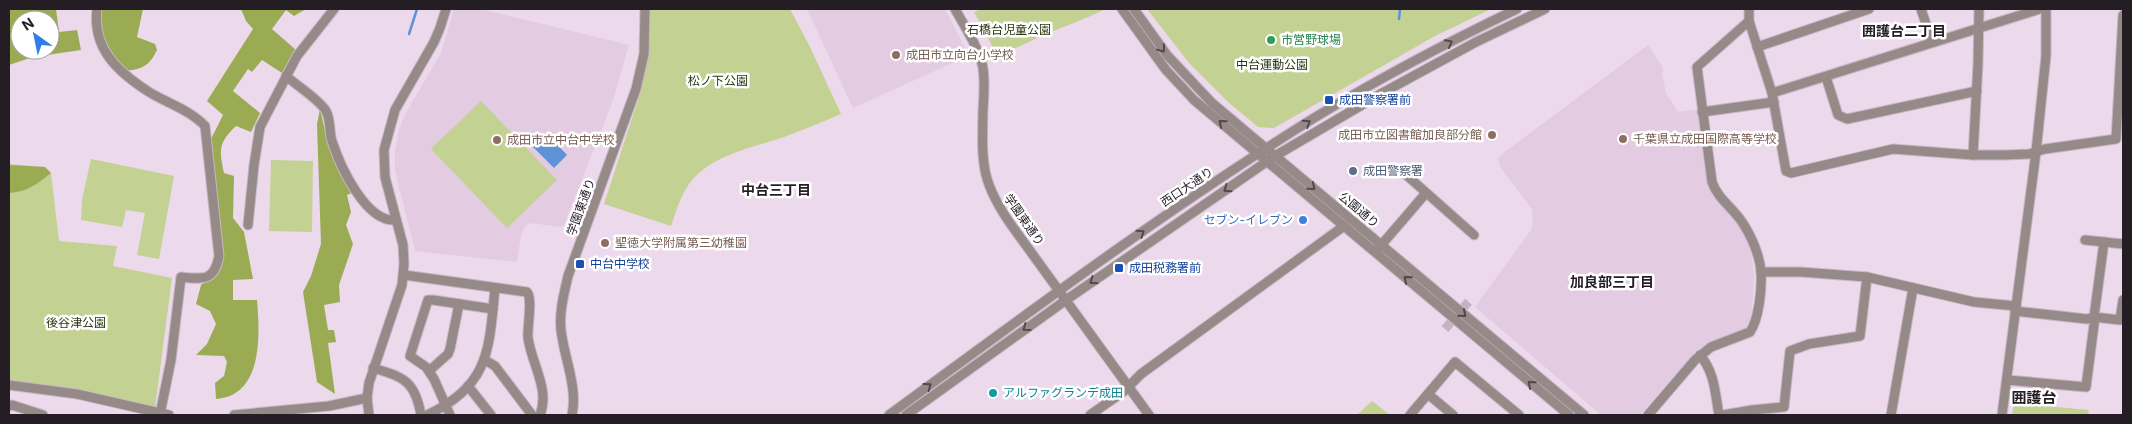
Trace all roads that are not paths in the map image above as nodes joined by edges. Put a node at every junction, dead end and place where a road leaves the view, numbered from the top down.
1 (98, 9) edge
2 (334, 9) edge
3 (446, 9) edge
4 (645, 9) edge
5 (955, 9) edge
6 (1122, 9) edge
7 (1134, 9) edge
8 (1517, 9) edge
9 (1545, 9) edge
10 (1749, 9) edge
11 (1869, 9) edge
12 (1921, 9) edge
13 (1979, 9) edge
14 (2040, 9) edge
15 (2046, 9) edge
16 (2123, 15) edge
17 (1749, 21) junction
18 (1980, 28) junction
19 (1932, 42) junction
20 (2122, 42) edge
21 (1757, 48) junction
22 (286, 76) junction
23 (1826, 77) junction
24 (1977, 91) junction
25 (1773, 98) junction
26 (1702, 112) junction
27 (2120, 139) edge
28 (1263, 152) junction
29 (2036, 152) junction
30 (1973, 155) junction
31 (1271, 159) junction
32 (1404, 173) dead end
33 (1426, 193) junction
34 (396, 220) junction
35 (248, 225) dead end
36 (1344, 226) junction
37 (1474, 235) dead end
38 (2085, 240) dead end
39 (2104, 242) junction
40 (2123, 244) edge
41 (1378, 249) junction
42 (1761, 272) junction
43 (404, 275) junction
44 (1867, 277) junction
45 (495, 288) junction
46 (1913, 288) junction
47 (1059, 291) junction
48 (1066, 300) junction
49 (2123, 300) edge
50 (460, 304) junction
51 (2016, 308) junction
52 (493, 309) junction
53 (2095, 317) junction
54 (1700, 355) junction
55 (485, 360) junction
56 (373, 368) junction
57 (429, 371) junction
58 (2007, 380) junction
59 (9, 384) edge
60 (468, 386) junction
61 (1128, 386) junction
62 (1428, 394) junction
63 (367, 398) junction
64 (445, 405) junction
65 (9, 406) edge
66 (329, 406) junction
67 (165, 414) edge
68 (245, 414) edge
69 (1579, 414) edge
70 (43, 415) edge
71 (234, 415) edge
72 (331, 415) edge
73 (370, 415) edge
74 (421, 415) edge
75 (427, 415) edge
76 (450, 415) edge
77 (491, 415) edge
78 (532, 415) edge
79 (540, 415) edge
80 (572, 415) edge
81 (889, 415) edge
82 (906, 415) edge
83 (1090, 415) edge
84 (1148, 415) edge
85 (1410, 415) edge
86 (1453, 415) edge
87 (1519, 415) edge
88 (1569, 415) edge
89 (1648, 415) edge
90 (1719, 415) edge
91 (1723, 415) edge
92 (1891, 415) edge
93 (2002, 415) edge

1 - 67 street
2 - 22 street
3 - 34 street
4 - 80 street, 学園東通り
5 - 47 street, 学園東通り
28 -> 6 street, 公園通り
7 -> 28 street, 公園通り
28 -> 8 street, 西口大通り
9 - 31 street, 西口大通り
10 - 17 street
11 - 21 street
12 - 19 street
13 - 18 street
14 - 18 street
15 - 29 street
16 - 20 street
17 - 21 street
17 - 26 street
18 - 19 street
18 - 24 street
19 - 23 street
20 - 27 street
21 - 25 street
22 - 34 street
22 - 35 street
23 - 24 street
23 - 25 street
24 - 30 street
25 - 26 street
25 - 30 street
26 - 42 street
27 - 29 street
28 - 31 street, 公園通り
47 -> 28 street, 西口大通り
29 - 30 street
29 - 51 street
31 - 36 street, 公園通り
31 -> 41 street, 公園通り
31 -> 48 street, 西口大通り
32 - 33 street
33 - 37 street
33 - 41 street
34 - 43 street
36 - 41 street, 公園通り
36 - 61 street
38 - 39 street
39 - 40 street
39 - 53 street
41 -> 69 street, 公園通り
88 -> 41 street, 公園通り
42 - 44 street
42 - 54 street
43 - 45 street
43 - 56 street
44 - 46 street
44 - 91 street
45 - 52 street
45 - 79 street
46 - 51 street
46 - 92 street
47 - 48 street, 学園東通り
81 -> 47 street, 西口大通り
48 - 61 street, 学園東通り
48 -> 82 street, 西口大通り
49 - 53 street
50 - 52 street
50 - 57 street
50 - 57 street
51 - 53 street
51 - 58 street
52 - 55 street
53 - 58 street
54 - 89 street
54 - 90 street
55 - 60 street
55 - 78 street
56 - 63 street
56 - 74 street
57 - 64 street
58 - 93 street
59 - 67 street
60 - 64 street
60 - 77 street
61 - 83 street
61 - 84 street, 学園東通り
62 - 85 street
62 - 86 street
62 - 87 street
63 - 66 street
63 - 73 street
64 - 75 street
64 - 76 street
65 - 70 street
66 - 68 street
66 - 72 street
68 - 71 street

